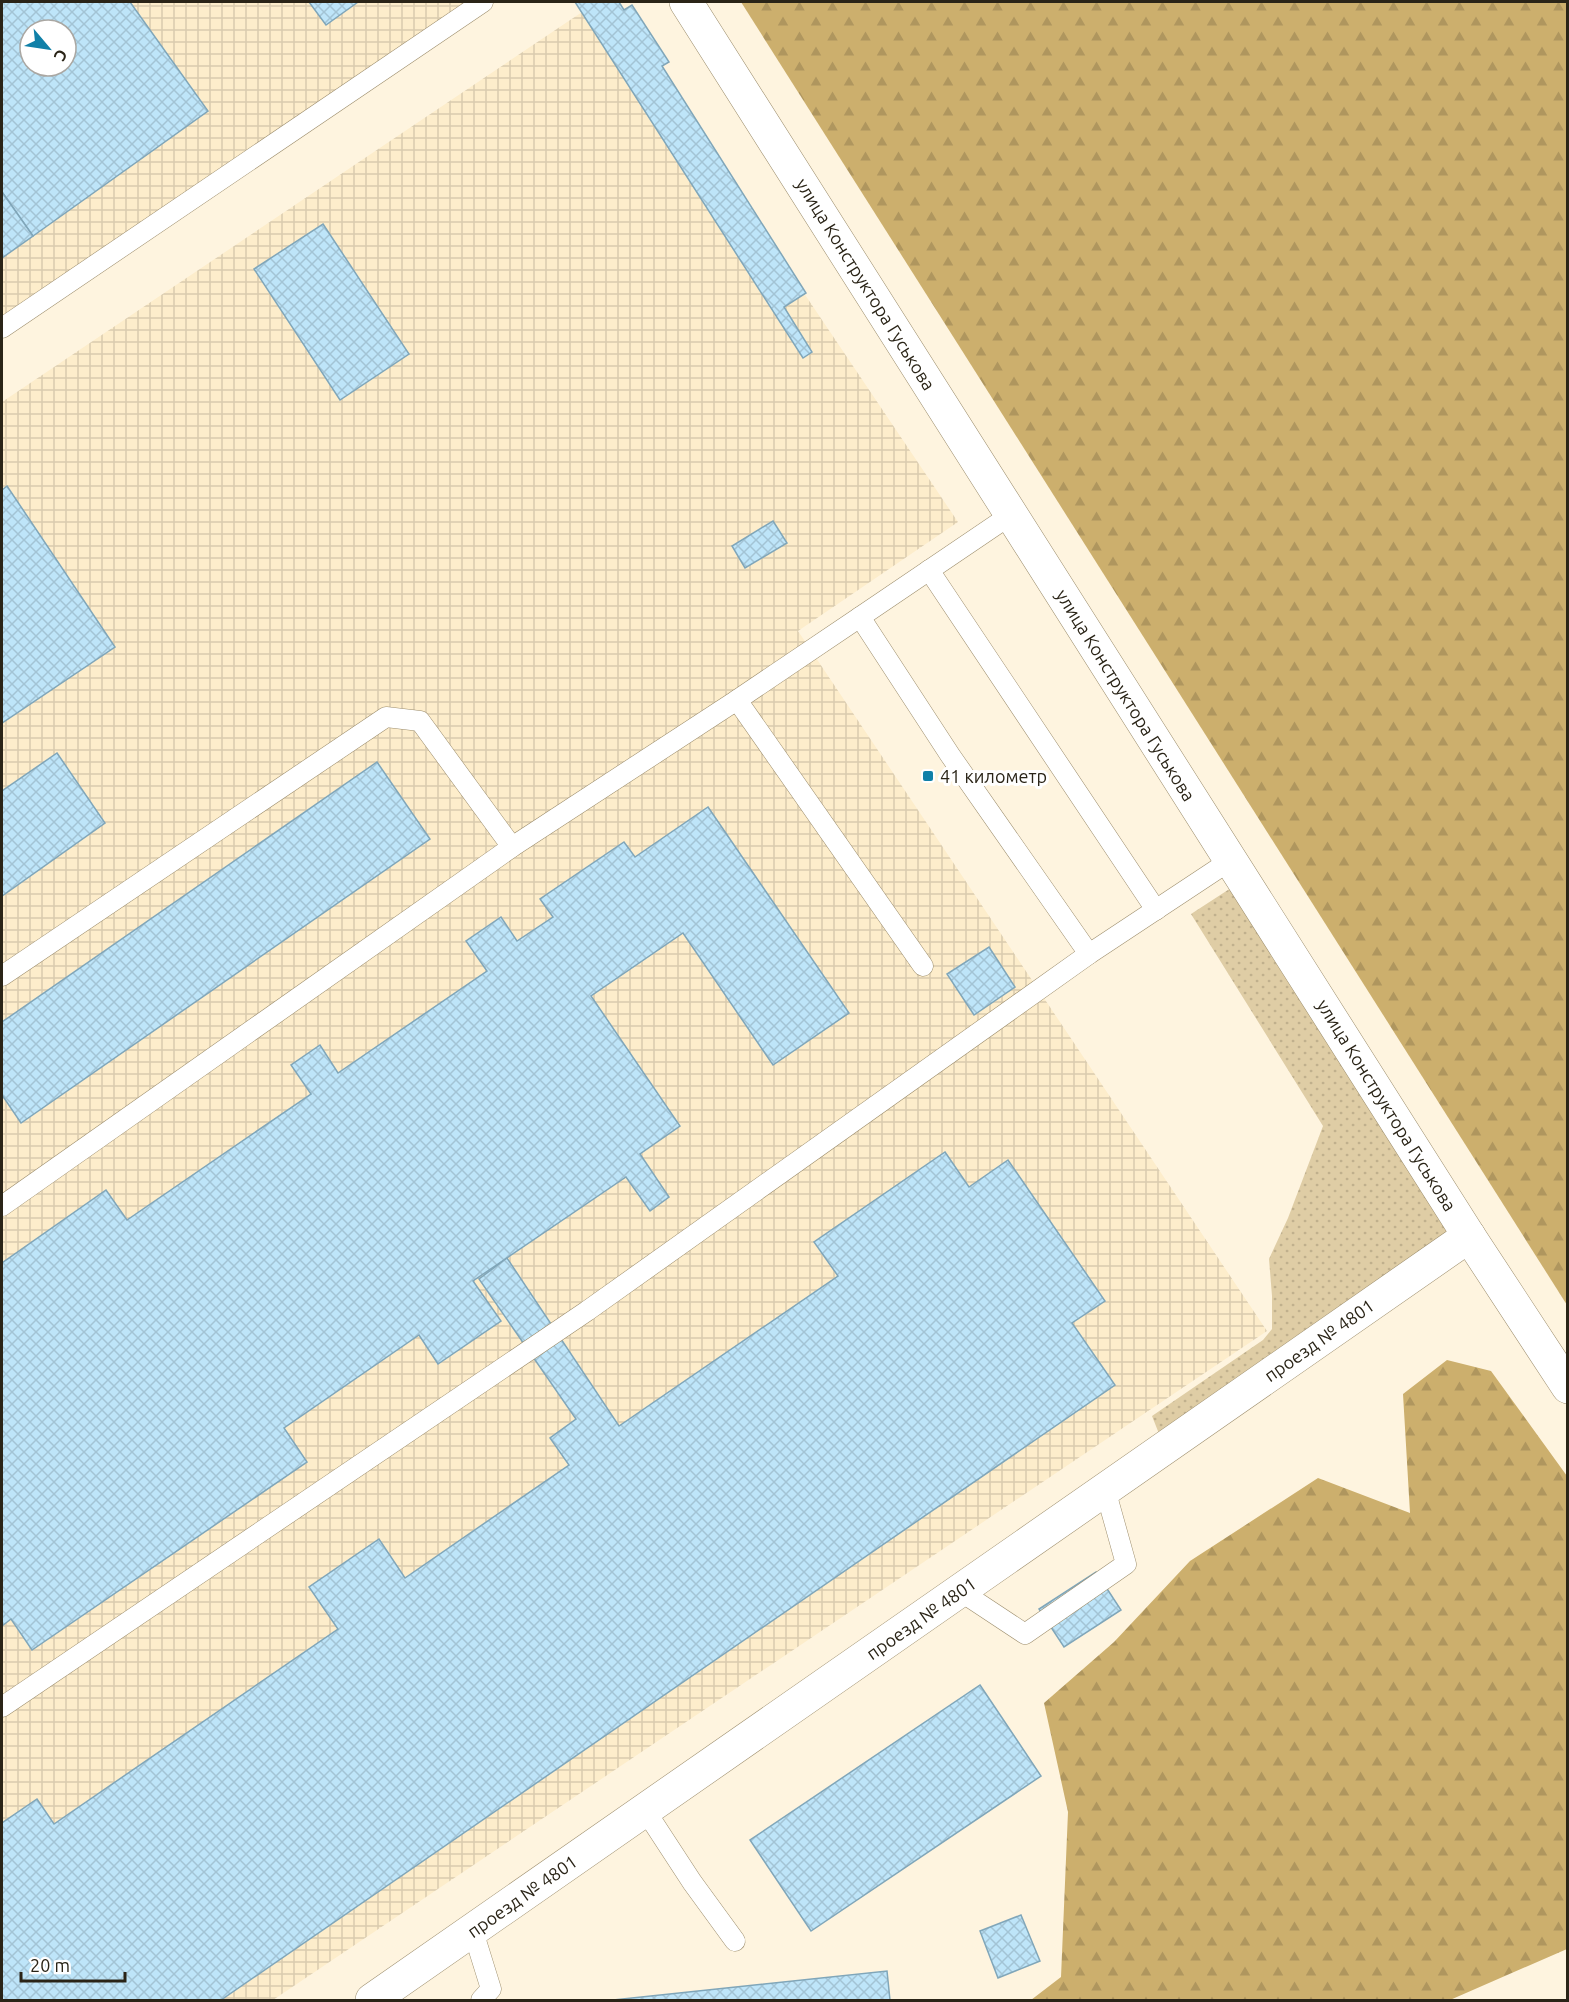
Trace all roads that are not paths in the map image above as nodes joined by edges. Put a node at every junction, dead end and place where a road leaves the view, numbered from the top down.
1 (483, 2) edge
2 (686, 2) edge
3 (2, 328) edge
4 (1012, 514) junction
5 (929, 570) junction
6 (860, 617) junction
7 (737, 700) junction
8 (512, 847) junction
9 (1231, 860) junction
10 (1156, 910) junction
11 (1089, 954) junction
12 (923, 966) dead end
13 (2, 976) edge
14 (2, 1206) edge
15 (1469, 1236) junction
16 (1568, 1387) edge
17 (1105, 1489) junction
18 (960, 1591) junction
19 (2, 1707) edge
20 (645, 1810) junction
21 (473, 1930) junction
22 (735, 1941) dead end
23 (372, 2001) edge
24 (481, 2001) edge

1 - 3 lane
2 - 4 street, улица Конструктора Гуськова
4 - 5 lane
4 - 9 street, улица Конструктора Гуськова
5 - 6 lane
5 - 10 lane
6 - 7 lane
6 - 11 lane
7 - 8 lane
7 - 12 lane
8 - 13 lane
8 - 14 lane
9 - 10 lane
9 - 15 street, улица Конструктора Гуськова
10 - 11 lane
11 - 19 lane
15 - 16 street, улица Конструктора Гуськова
15 - 17 street, проезд № 4801
17 - 18 street, проезд № 4801
17 - 18 lane
18 - 20 street, проезд № 4801
20 - 21 street, проезд № 4801
20 - 22 lane
21 - 23 street, проезд № 4801
21 - 24 lane

